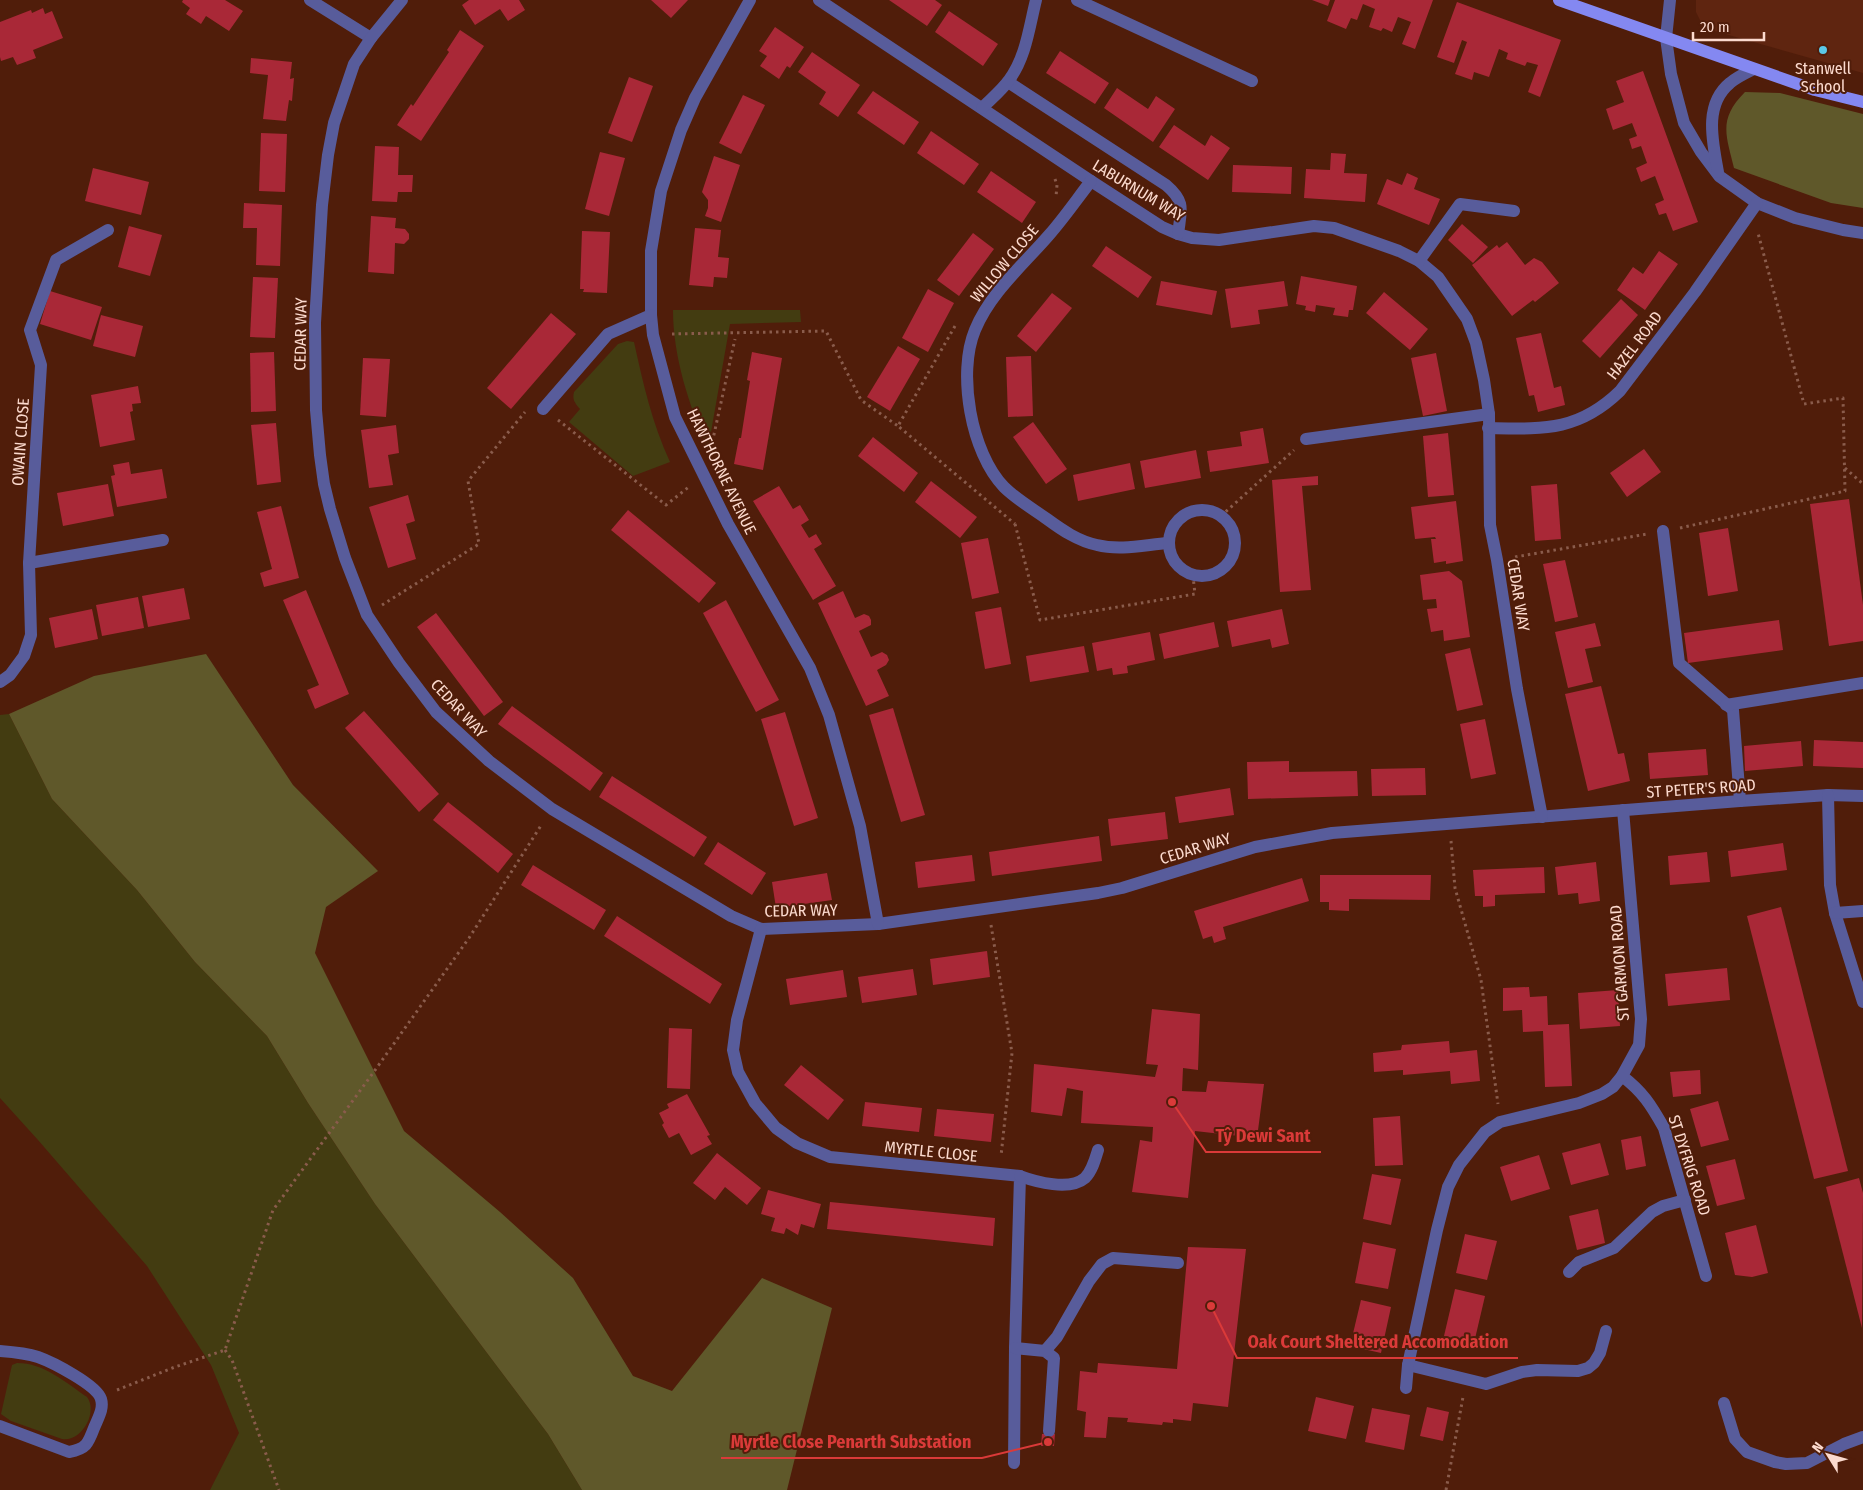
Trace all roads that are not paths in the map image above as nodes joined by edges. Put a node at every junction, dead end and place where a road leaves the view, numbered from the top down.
1 (310, 0) edge
2 (402, 0) edge
3 (750, 0) edge
4 (819, 0) edge
5 (1036, 0) edge
6 (1076, 0) edge
7 (1559, 0) edge
8 (1670, 0) edge
9 (371, 38) junction
10 (1666, 38) junction
11 (1754, 69) junction
12 (1252, 81) dead end
13 (1008, 82) junction
14 (1863, 102) edge
15 (982, 108) junction
16 (1719, 176) junction
17 (1091, 181) junction
18 (1755, 207) junction
19 (1514, 211) dead end
20 (108, 230) dead end
21 (1863, 233) edge
22 (1178, 234) junction
23 (1419, 261) junction
24 (651, 315) junction
25 (543, 409) road end
26 (1489, 414) junction
27 (1488, 428) junction
28 (1306, 439) road end
29 (1663, 531) road end
30 (163, 540) dead end
31 (1168, 543) junction
32 (29, 563) junction
33 (0, 682) edge
34 (1863, 683) edge
35 (1726, 705) junction
36 (1828, 795) junction
37 (1863, 796) edge
38 (1740, 801) junction
39 (1623, 810) junction
40 (1542, 817) junction
41 (1863, 911) edge
42 (1835, 913) junction
43 (878, 924) junction
44 (761, 929) junction
45 (1863, 1002) edge
46 (1622, 1076) junction
47 (1098, 1150) dead end
48 (1020, 1176) junction
49 (1685, 1200) junction
50 (1178, 1263) dead end
51 (1569, 1272) dead end
52 (1706, 1276) dead end
53 (1606, 1331) dead end
54 (1015, 1348) junction
55 (0, 1351) edge
56 (1045, 1351) junction
57 (1408, 1365) junction
58 (1406, 1388) dead end
59 (1724, 1403) dead end
60 (0, 1426) edge
61 (1048, 1431) dead end
62 (1863, 1437) edge
63 (1014, 1463) dead end

1 - 9 street
2 - 9 street
3 - 24 street, HAWTHORNE AVENUE
4 - 15 street, LABURNUM WAY
5 - 13 street
6 - 12 street
7 - 10 main road
8 - 10 street
9 - 44 street, CEDAR WAY
10 - 11 main road
10 - 16 street
11 - 14 main road
11 - 16 street
13 - 15 street
13 - 22 street
15 - 17 street, LABURNUM WAY
16 - 18 street
17 - 22 street, LABURNUM WAY
17 - 31 street, WILLOW CLOSE
18 - 21 street
18 - 27 street, HAZEL ROAD
19 - 23 street
20 - 32 street, OWAIN CLOSE
22 - 23 street, LABURNUM WAY
23 - 26 street, LABURNUM WAY
24 - 25 street
24 - 43 street, HAWTHORNE AVENUE
26 - 27 street, LABURNUM WAY
26 - 28 street
27 - 40 street, CEDAR WAY
29 - 35 street
30 - 32 street
31 - 31 street
32 - 33 street, OWAIN CLOSE
34 - 35 street
35 - 38 street
36 - 37 street, ST PETER'S ROAD
36 - 38 street, ST PETER'S ROAD
36 - 42 street
38 - 39 street, ST PETER'S ROAD
39 - 40 street, ST PETER'S ROAD
39 - 46 street, ST GARMON ROAD
40 - 43 street, CEDAR WAY
41 - 42 street
42 - 45 street
43 - 44 street, CEDAR WAY
44 - 48 street, MYRTLE CLOSE
46 - 49 street, ST DYFRIG ROAD
46 - 57 street, ST GARMON ROAD
47 - 48 street, MYRTLE CLOSE
48 - 54 street
49 - 51 street
49 - 52 street, ST DYFRIG ROAD
50 - 56 street
53 - 57 street
54 - 56 street
54 - 63 street
55 - 60 street
56 - 61 street
57 - 58 street, ST GARMON ROAD
59 - 62 street

